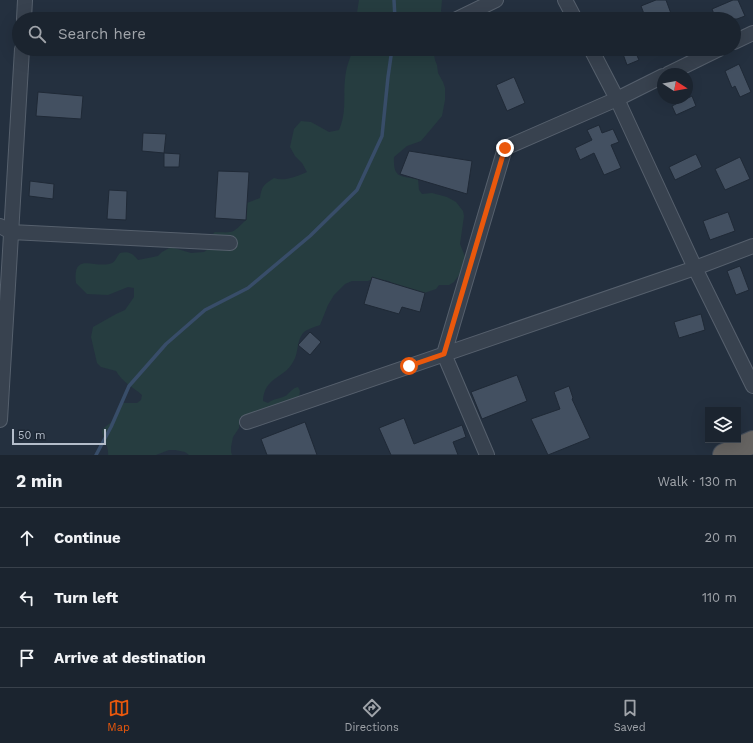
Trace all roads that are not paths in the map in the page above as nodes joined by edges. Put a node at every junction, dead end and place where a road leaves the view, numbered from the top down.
1 (25, 0) edge
2 (496, 0) edge
3 (565, 0) edge
4 (24, 12) edge
5 (471, 12) edge
6 (571, 12) edge
7 (753, 33) edge
8 (741, 39) edge
9 (21, 56) edge
10 (595, 56) edge
11 (705, 56) edge
12 (680, 68) edge
13 (657, 79) edge
14 (617, 99) junction
15 (6, 229) edge
16 (230, 243) dead end
17 (753, 246) edge
18 (695, 268) junction
19 (444, 354) junction
20 (753, 386) edge
21 (0, 420) edge
22 (247, 422) dead end
23 (753, 442) edge
24 (487, 455) edge
25 (724, 455) edge

1 - 4 street
2 - 5 street
3 - 6 street
7 - 8 street
9 - 15 street
10 - 14 street
11 - 12 street
13 - 14 street
14 - 18 street
14 - 19 street
15 - 16 street
15 - 21 street
17 - 18 street
18 - 19 street
18 - 20 street
19 - 22 street
19 - 24 street
23 - 25 highway

